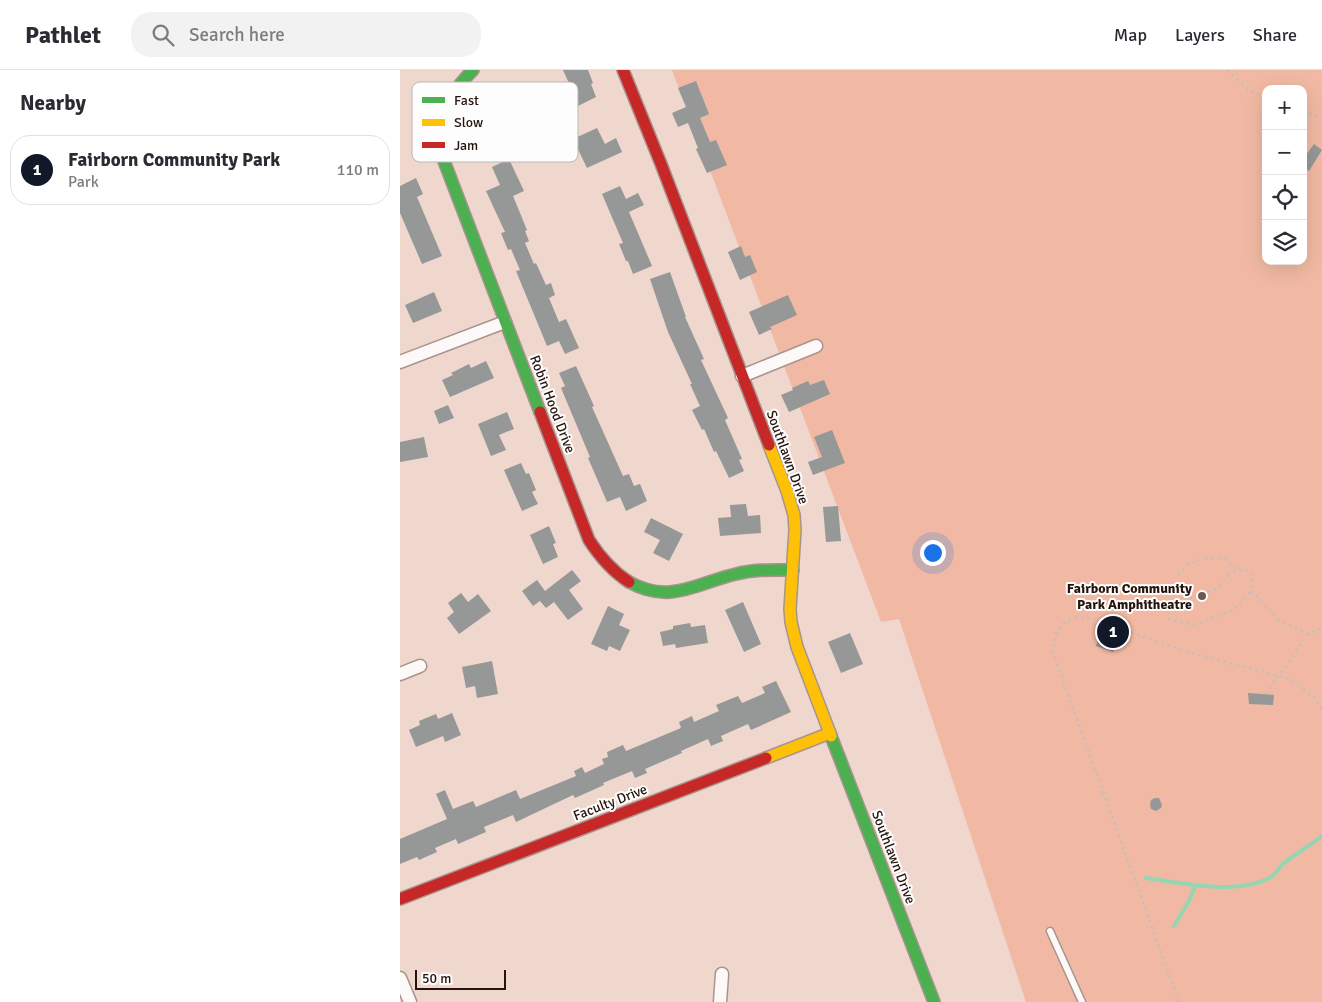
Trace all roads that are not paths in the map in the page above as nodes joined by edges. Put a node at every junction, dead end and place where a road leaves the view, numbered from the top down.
1 (474, 70) edge
2 (623, 70) edge
3 (461, 82) edge
4 (444, 162) edge
5 (505, 322) junction
6 (816, 346) dead end
7 (400, 362) edge
8 (742, 376) junction
9 (793, 570) junction
10 (420, 666) dead end
11 (400, 674) edge
12 (830, 732) junction
13 (400, 899) edge
14 (1050, 931) dead end
15 (722, 974) dead end
16 (400, 978) edge
17 (410, 1002) edge
18 (720, 1002) edge
19 (934, 1002) edge
20 (1082, 1002) edge

1 - 3 street, Robin Hood Drive
2 - 8 street, Southlawn Drive
4 - 5 street, Robin Hood Drive
5 - 7 street
5 - 9 street, Robin Hood Drive
6 - 8 street
8 - 9 street, Southlawn Drive
9 - 12 street, Southlawn Drive
10 - 11 street
12 - 13 street, Faculty Drive
12 - 19 street, Southlawn Drive
14 - 20 lane
15 - 18 street
16 - 17 street

